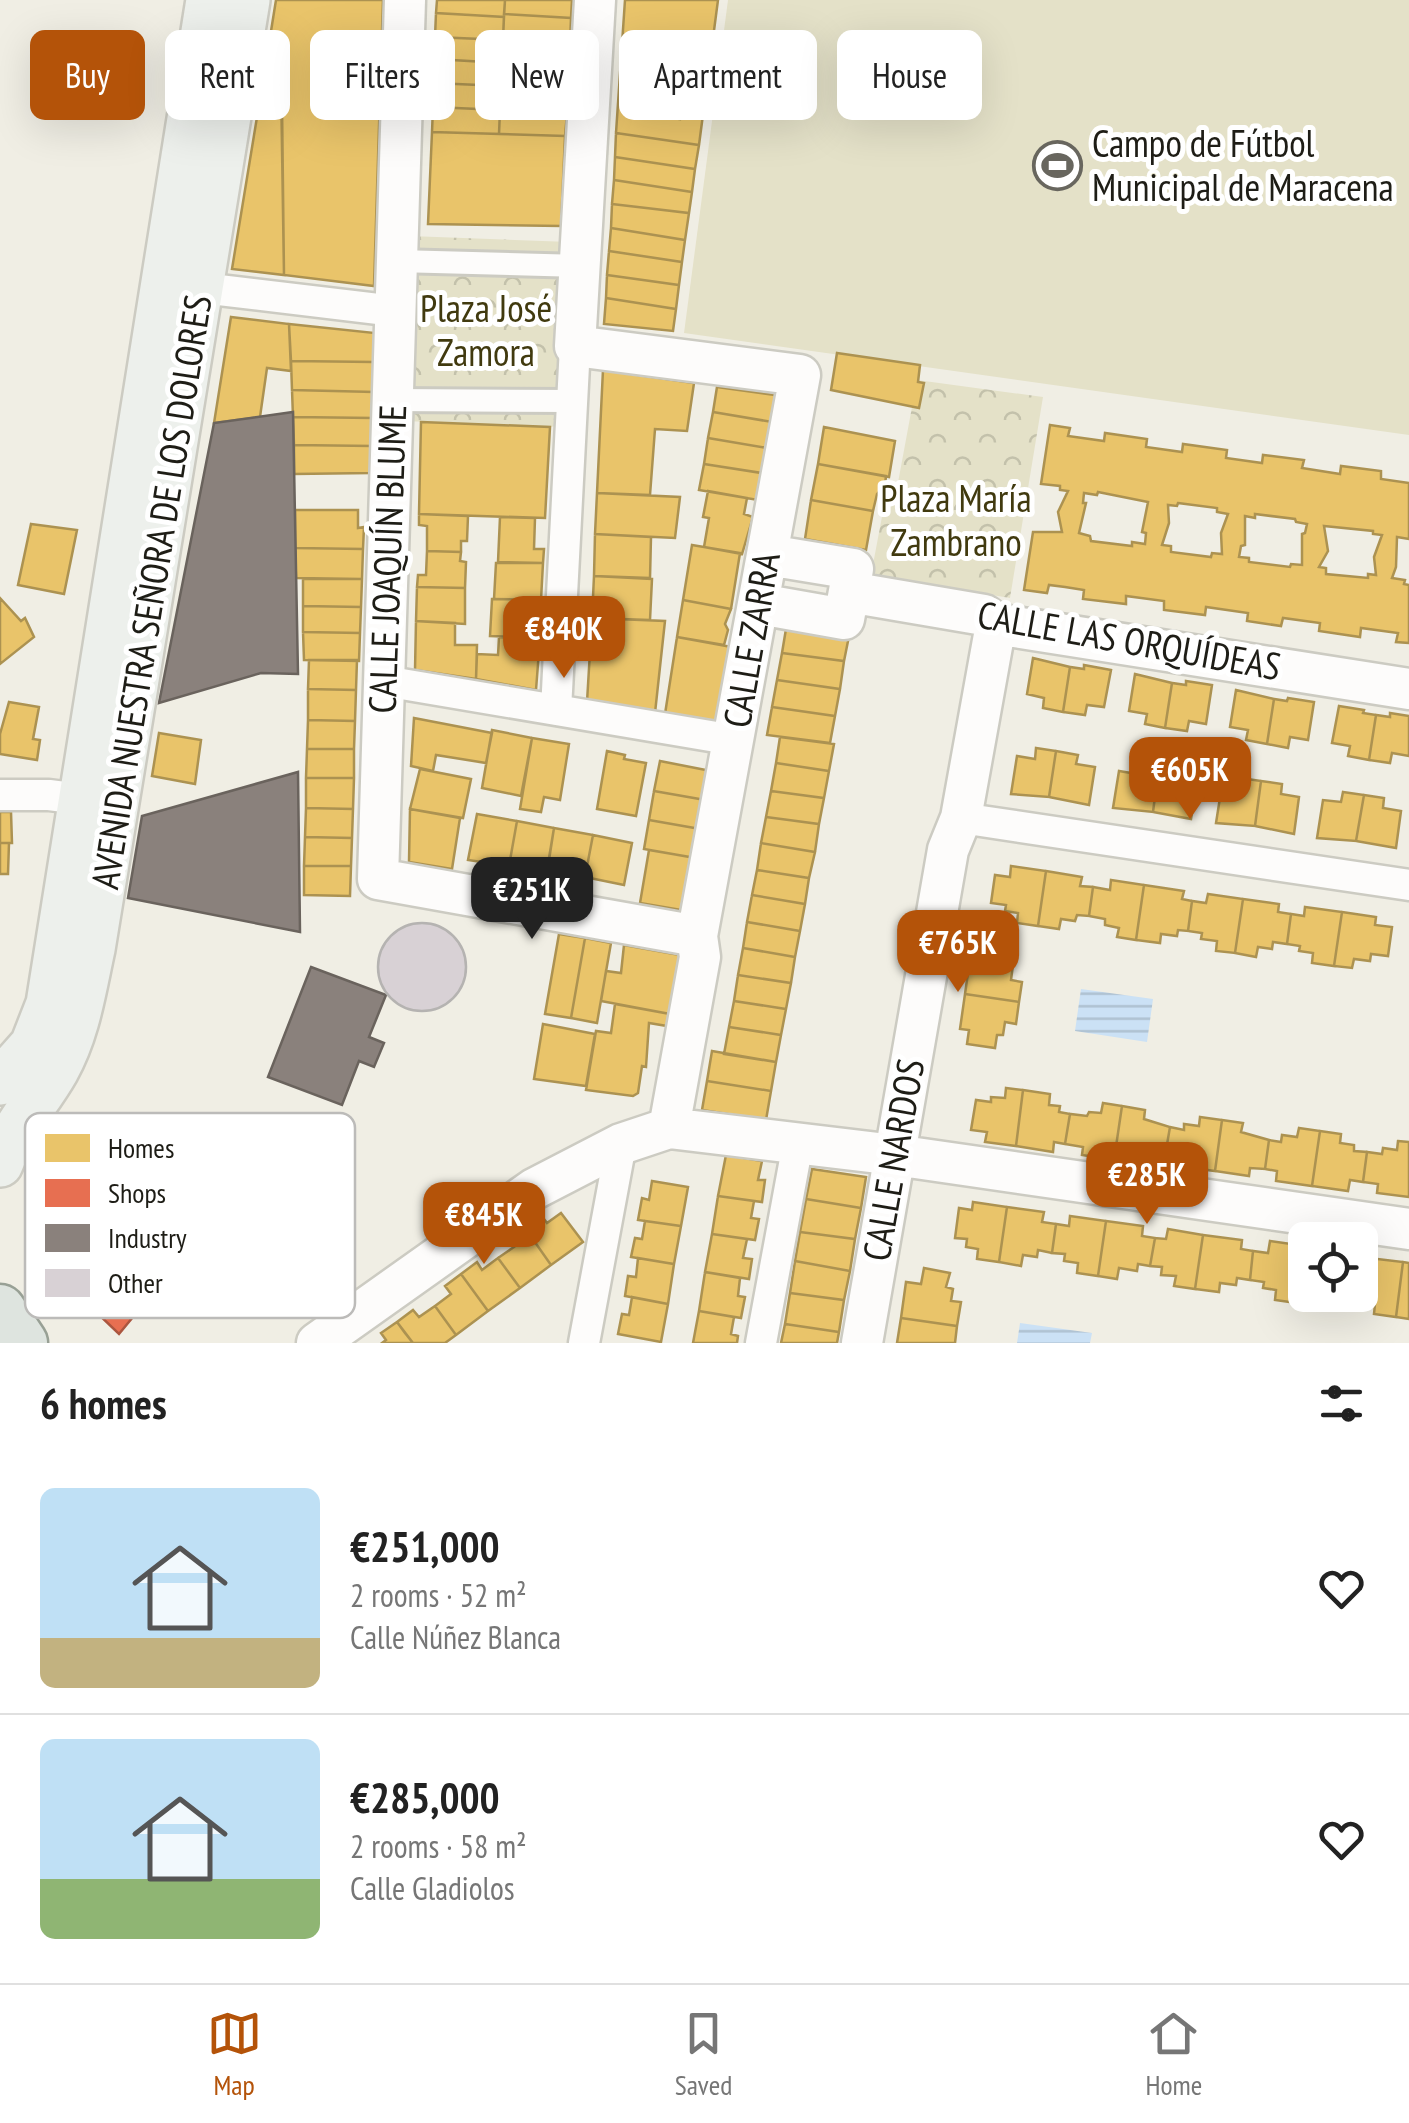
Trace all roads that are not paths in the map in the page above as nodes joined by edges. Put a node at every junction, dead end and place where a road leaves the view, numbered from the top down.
1 (208, 0) edge
2 (248, 0) edge
3 (405, 0) edge
4 (595, 0) edge
5 (397, 261) junction
6 (581, 266) junction
7 (202, 288) junction
8 (396, 311) junction
9 (575, 346) junction
10 (393, 400) junction
11 (574, 401) junction
12 (768, 555) junction
13 (849, 592) junction
14 (759, 604) junction
15 (996, 624) junction
16 (384, 681) junction
17 (1409, 689) edge
18 (556, 710) junction
19 (734, 740) junction
20 (0, 795) edge
21 (80, 799) junction
22 (962, 818) junction
23 (1409, 885) edge
24 (697, 936) junction
25 (0, 1082) edge
26 (26, 1113) edge
27 (25, 1114) edge
28 (669, 1128) junction
29 (798, 1143) junction
30 (621, 1144) junction
31 (894, 1155) junction
32 (0, 1164) edge
33 (1409, 1228) edge
34 (0, 1310) edge
35 (355, 1316) edge
36 (353, 1318) edge
37 (22, 1343) edge
38 (318, 1343) edge
39 (584, 1343) edge
40 (761, 1343) edge
41 (862, 1343) edge

1 - 21 main road, AVENIDA NUESTRA SEÑORA DE LOS DOLORES
2 - 7 main road, AVENIDA NUESTRA SEÑORA DE LOS DOLORES
3 - 5 street, CALLE JOAQUÍN BLUME
4 - 6 street
5 - 6 street
5 - 8 street, CALLE JOAQUÍN BLUME
6 - 9 street
7 - 8 street
7 - 26 main road, AVENIDA NUESTRA SEÑORA DE LOS DOLORES
8 - 10 street, CALLE JOAQUÍN BLUME
9 - 11 street
9 - 12 street, CALLE ZARRA
10 - 11 street
10 - 16 street, CALLE JOAQUÍN BLUME
11 - 18 street
12 - 13 street
12 - 14 street, CALLE ZARRA
13 - 14 street
13 - 15 street, CALLE LAS ORQUÍDEAS
14 - 19 street, CALLE ZARRA
15 - 17 street, CALLE LAS ORQUÍDEAS
15 - 22 street, CALLE NARDOS
16 - 18 street
16 - 24 street, CALLE JOAQUÍN BLUME
18 - 19 street
19 - 24 street, CALLE ZARRA
20 - 21 street, AVENIDA NUESTRA SEÑORA DE LOS DOLORES
21 - 25 main road, AVENIDA NUESTRA SEÑORA DE LOS DOLORES
22 - 23 street
22 - 31 street, CALLE NARDOS
24 - 28 street, CALLE ZARRA
27 - 32 main road, AVENIDA NUESTRA SEÑORA DE LOS DOLORES
28 - 29 street
28 - 30 street
29 - 31 street
29 - 40 street
30 - 35 street
30 - 39 street
31 - 33 street
31 - 41 street, CALLE NARDOS
34 - 37 main road
36 - 38 street

